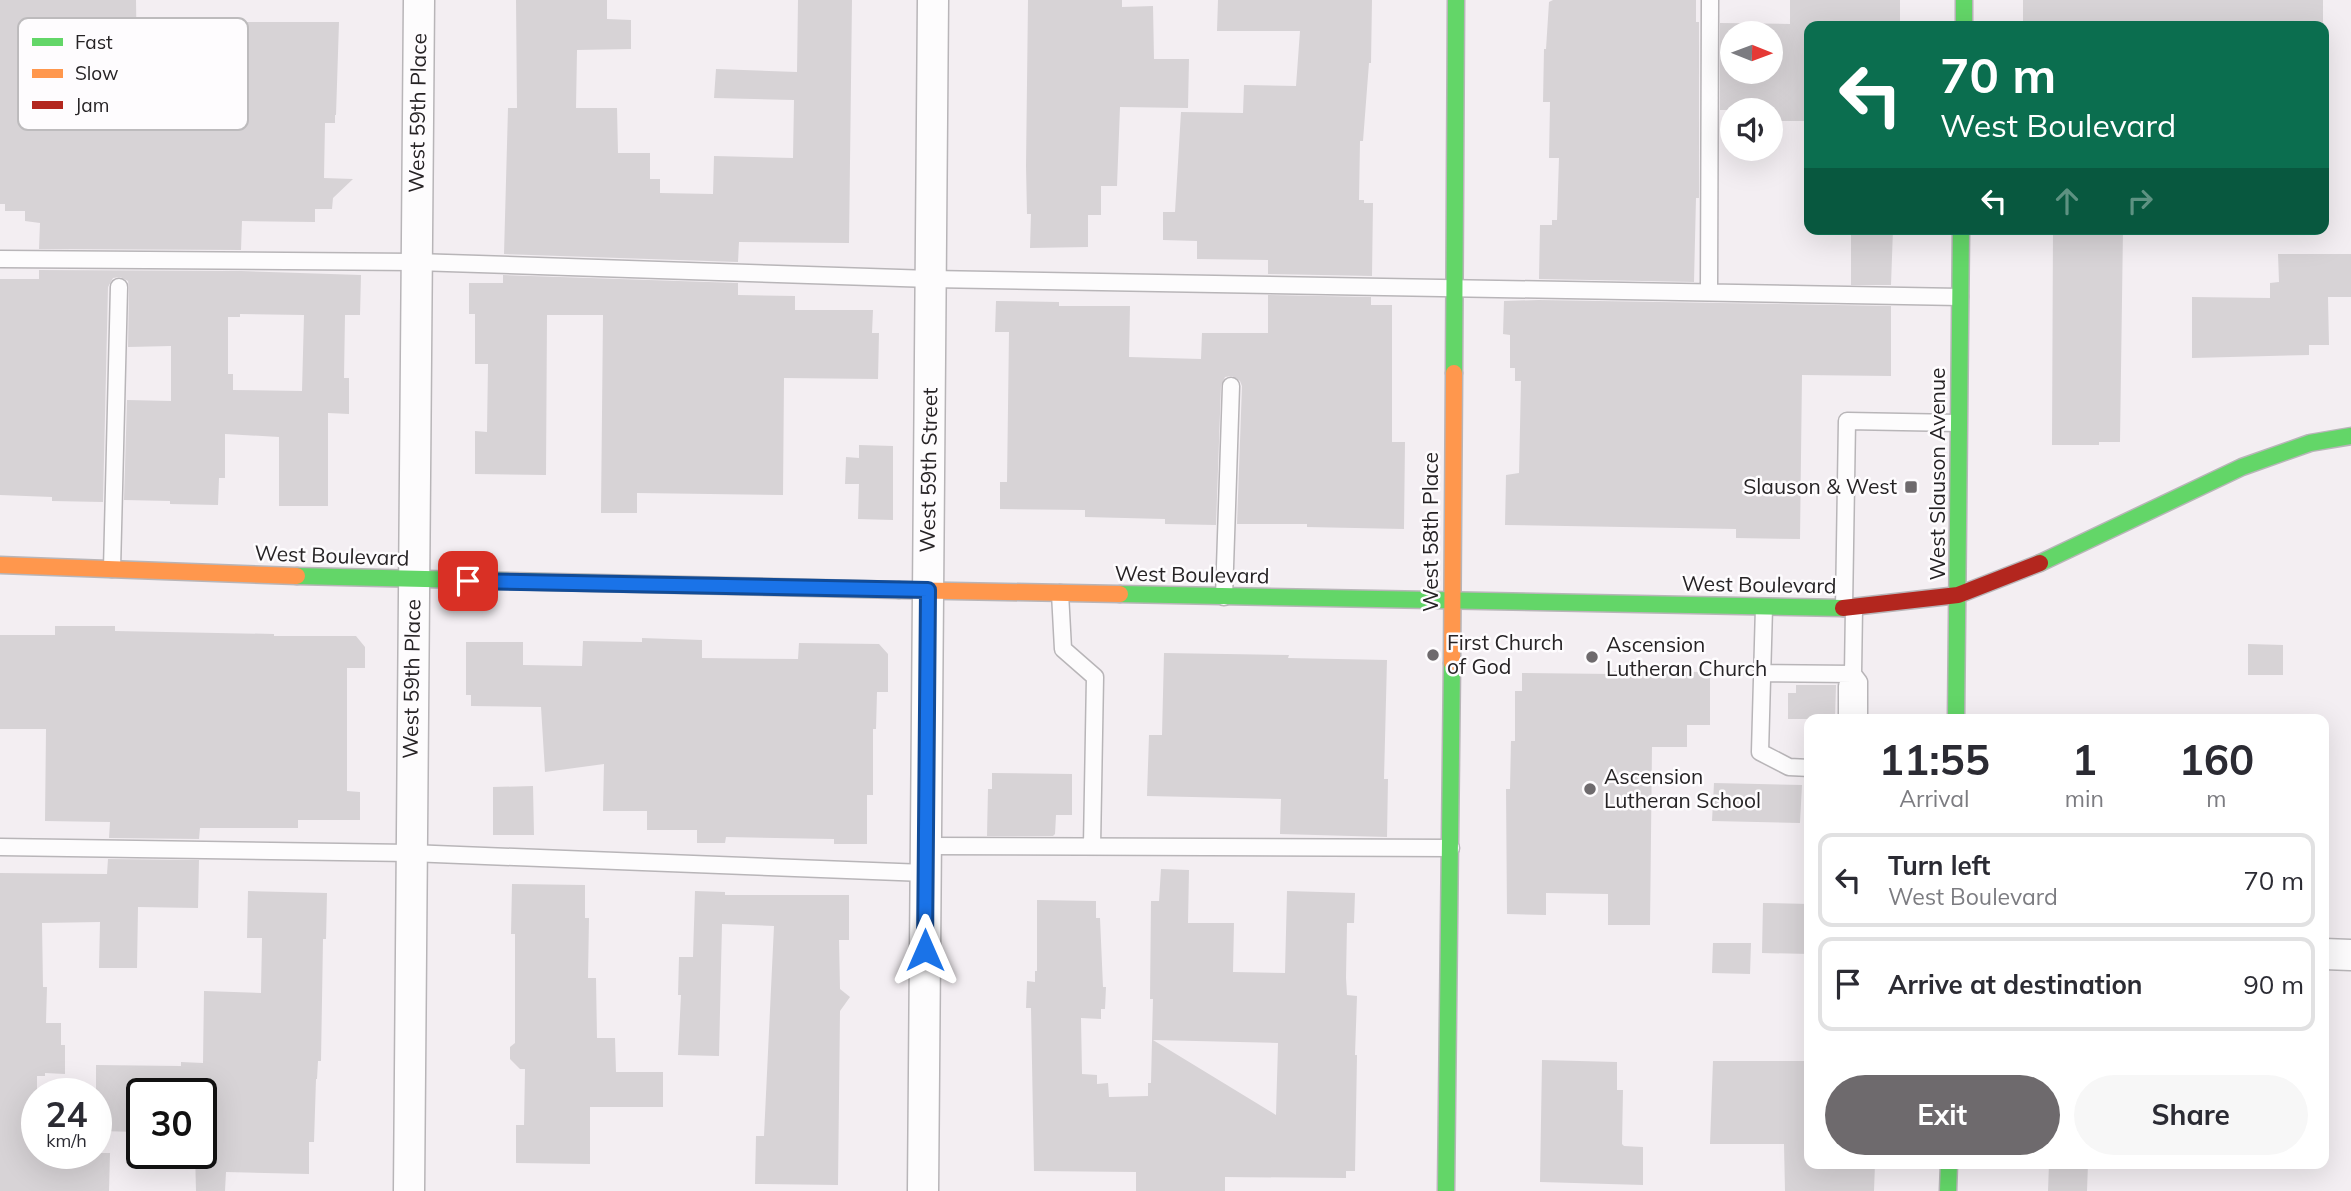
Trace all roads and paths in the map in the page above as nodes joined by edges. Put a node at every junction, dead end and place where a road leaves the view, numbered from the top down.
1 (419, 0) edge
2 (933, 0) edge
3 (1457, 0) edge
4 (1710, 0) edge
5 (1964, 0) edge
6 (1964, 21) edge
7 (1961, 235) edge
8 (0, 259) edge
9 (416, 262) junction
10 (931, 279) junction
11 (119, 287) dead end
12 (1454, 288) junction
13 (1709, 292) junction
14 (1960, 297) junction
15 (1231, 386) dead end
16 (1958, 423) junction
17 (2351, 436) edge
18 (0, 565) edge
19 (112, 569) junction
20 (413, 580) junction
21 (928, 590) junction
22 (1060, 593) junction
23 (1958, 595) junction
24 (1224, 597) junction
25 (1451, 600) junction
26 (1763, 607) junction
27 (1849, 608) junction
28 (1762, 673) junction
29 (1856, 678) junction
30 (1847, 714) edge
31 (1859, 714) edge
32 (1956, 714) edge
33 (1804, 768) edge
34 (1092, 846) junction
35 (0, 847) edge
36 (1451, 848) junction
37 (410, 853) junction
38 (925, 860) junction
39 (2329, 954) edge
40 (2351, 955) edge
41 (1949, 1169) edge
42 (409, 1191) edge
43 (923, 1191) edge
44 (1446, 1191) edge
45 (1948, 1191) edge

1 - 9 street, West 59th Place
2 - 10 street, West 59th Street
3 - 12 main road, West 58th Place
4 - 13 lane
5 - 6 main road
7 - 14 main road, West Slauson Avenue
8 - 9 lane
9 - 10 lane
9 - 20 street, West 59th Place
10 - 12 lane
10 - 21 street, West 59th Street
11 - 19 lane
12 - 13 lane
12 - 25 main road, West 58th Place
13 - 14 lane
14 - 16 main road, West Slauson Avenue
15 - 24 lane
16 - 23 main road, West Slauson Avenue
16 - 27 lane
17 - 23 main road, West Boulevard
18 - 19 main road, West Boulevard
19 - 20 main road, West Boulevard
20 - 21 main road, West Boulevard
20 - 37 street, West 59th Place
21 - 22 main road, West Boulevard
21 - 38 street, West 59th Street
22 - 24 main road, West Boulevard
22 - 34 lane
23 - 27 main road, West Boulevard
23 - 32 main road, West Slauson Avenue
24 - 25 main road, West Boulevard
25 - 26 main road, West Boulevard
25 - 36 main road, West 58th Place
26 - 27 main road, West Boulevard
26 - 28 lane
27 - 29 lane
28 - 29 lane
28 - 33 lane
29 - 30 lane
29 - 31 lane
34 - 36 lane
34 - 38 lane
35 - 37 lane
36 - 44 main road, West 58th Place
37 - 38 lane
37 - 42 street, West 59th Place
38 - 43 street, West 59th Street
39 - 40 street
41 - 45 main road

